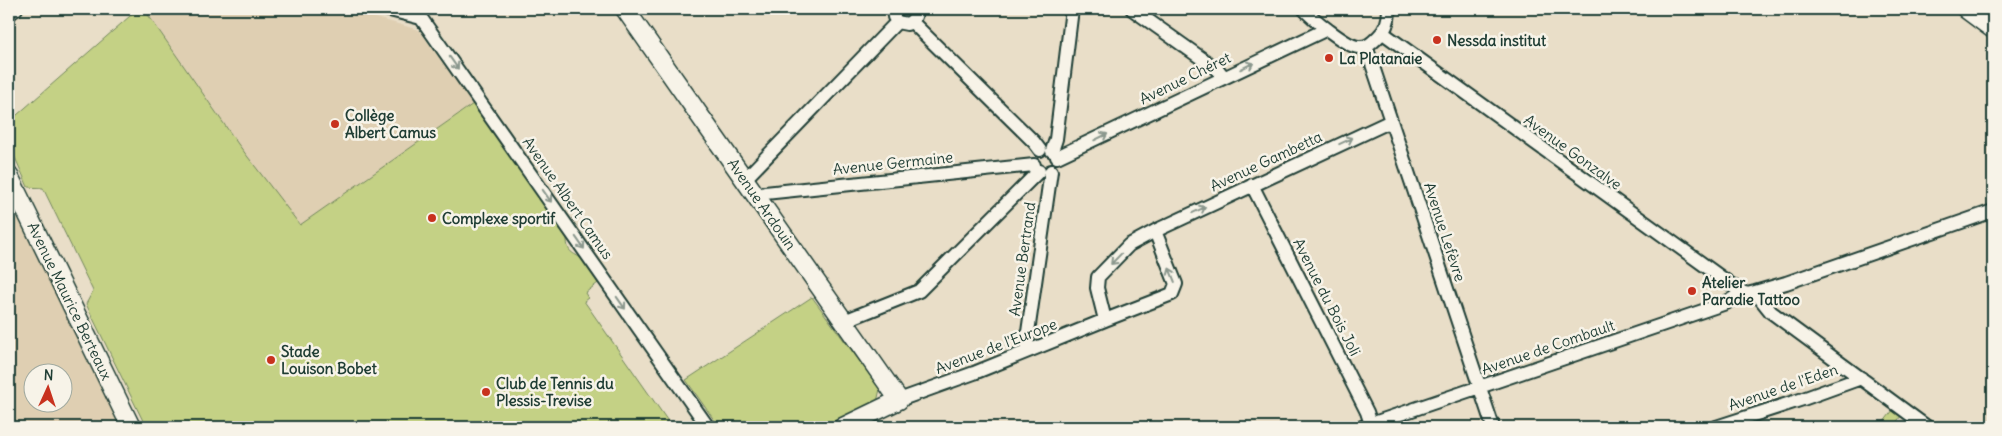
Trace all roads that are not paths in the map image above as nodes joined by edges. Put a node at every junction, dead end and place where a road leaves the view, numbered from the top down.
1 (16, 9) edge
2 (386, 9) edge
3 (625, 9) edge
4 (895, 9) edge
5 (914, 9) edge
6 (1072, 9) edge
7 (1132, 9) edge
8 (1304, 9) edge
9 (1389, 9) edge
10 (1966, 9) edge
11 (9, 14) edge
12 (897, 22) junction
13 (912, 22) junction
14 (1327, 29) junction
15 (1993, 29) edge
16 (1382, 33) junction
17 (1366, 46) junction
18 (1224, 77) junction
19 (1391, 121) junction
20 (1050, 153) junction
21 (1041, 169) junction
22 (9, 176) edge
23 (745, 179) junction
24 (1252, 185) junction
25 (758, 198) junction
26 (1993, 211) edge
27 (1155, 231) junction
28 (1747, 292) junction
29 (1105, 320) junction
30 (844, 321) junction
31 (1028, 350) junction
32 (1861, 378) junction
33 (1479, 387) junction
34 (899, 400) junction
35 (1369, 426) edge
36 (132, 427) edge
37 (708, 427) edge
38 (843, 427) edge
39 (1492, 427) edge
40 (1719, 427) edge
41 (1927, 427) edge

1 - 11 street
2 -> 37 street, Avenue Albert Camus
3 - 23 street, Avenue Ardouin
4 - 12 street
5 - 13 street
6 - 20 street
7 - 18 street
8 - 14 street
9 - 16 street
10 - 15 street
12 - 13 street
12 - 23 street
13 - 20 street
14 - 17 street
18 -> 14 street, Avenue Chéret
16 - 17 street
16 - 28 street, Avenue Gonzalve
17 - 19 street, Avenue Lefèvre
20 -> 18 street, Avenue Chéret
24 -> 19 street, Avenue Gambetta
19 - 33 street, Avenue Lefèvre
20 - 21 street
20 - 21 street
21 - 25 street, Avenue Germaine
21 - 30 street
21 - 31 street, Avenue Bertrand
22 - 36 street, Avenue Maurice Berteaux
23 - 25 street, Avenue Ardouin
27 -> 24 street, Avenue Gambetta
24 - 35 street, Avenue du Bois Joli
25 - 30 street, Avenue Ardouin
26 - 28 street, Avenue de Combault
27 -> 29 street, Avenue Gambetta
29 -> 27 street, Avenue de l'Europe
28 - 32 street, Avenue Gonzalve
28 - 33 street, Avenue de Combault
29 - 31 street, Avenue de l'Europe
30 - 34 street, Avenue Ardouin
31 - 34 street, Avenue de l'Europe
32 - 40 street, Avenue de l'Eden
32 - 41 street, Avenue Gonzalve
33 - 35 street, Avenue de Combault
33 - 39 street, Avenue Lefèvre
34 - 38 street

